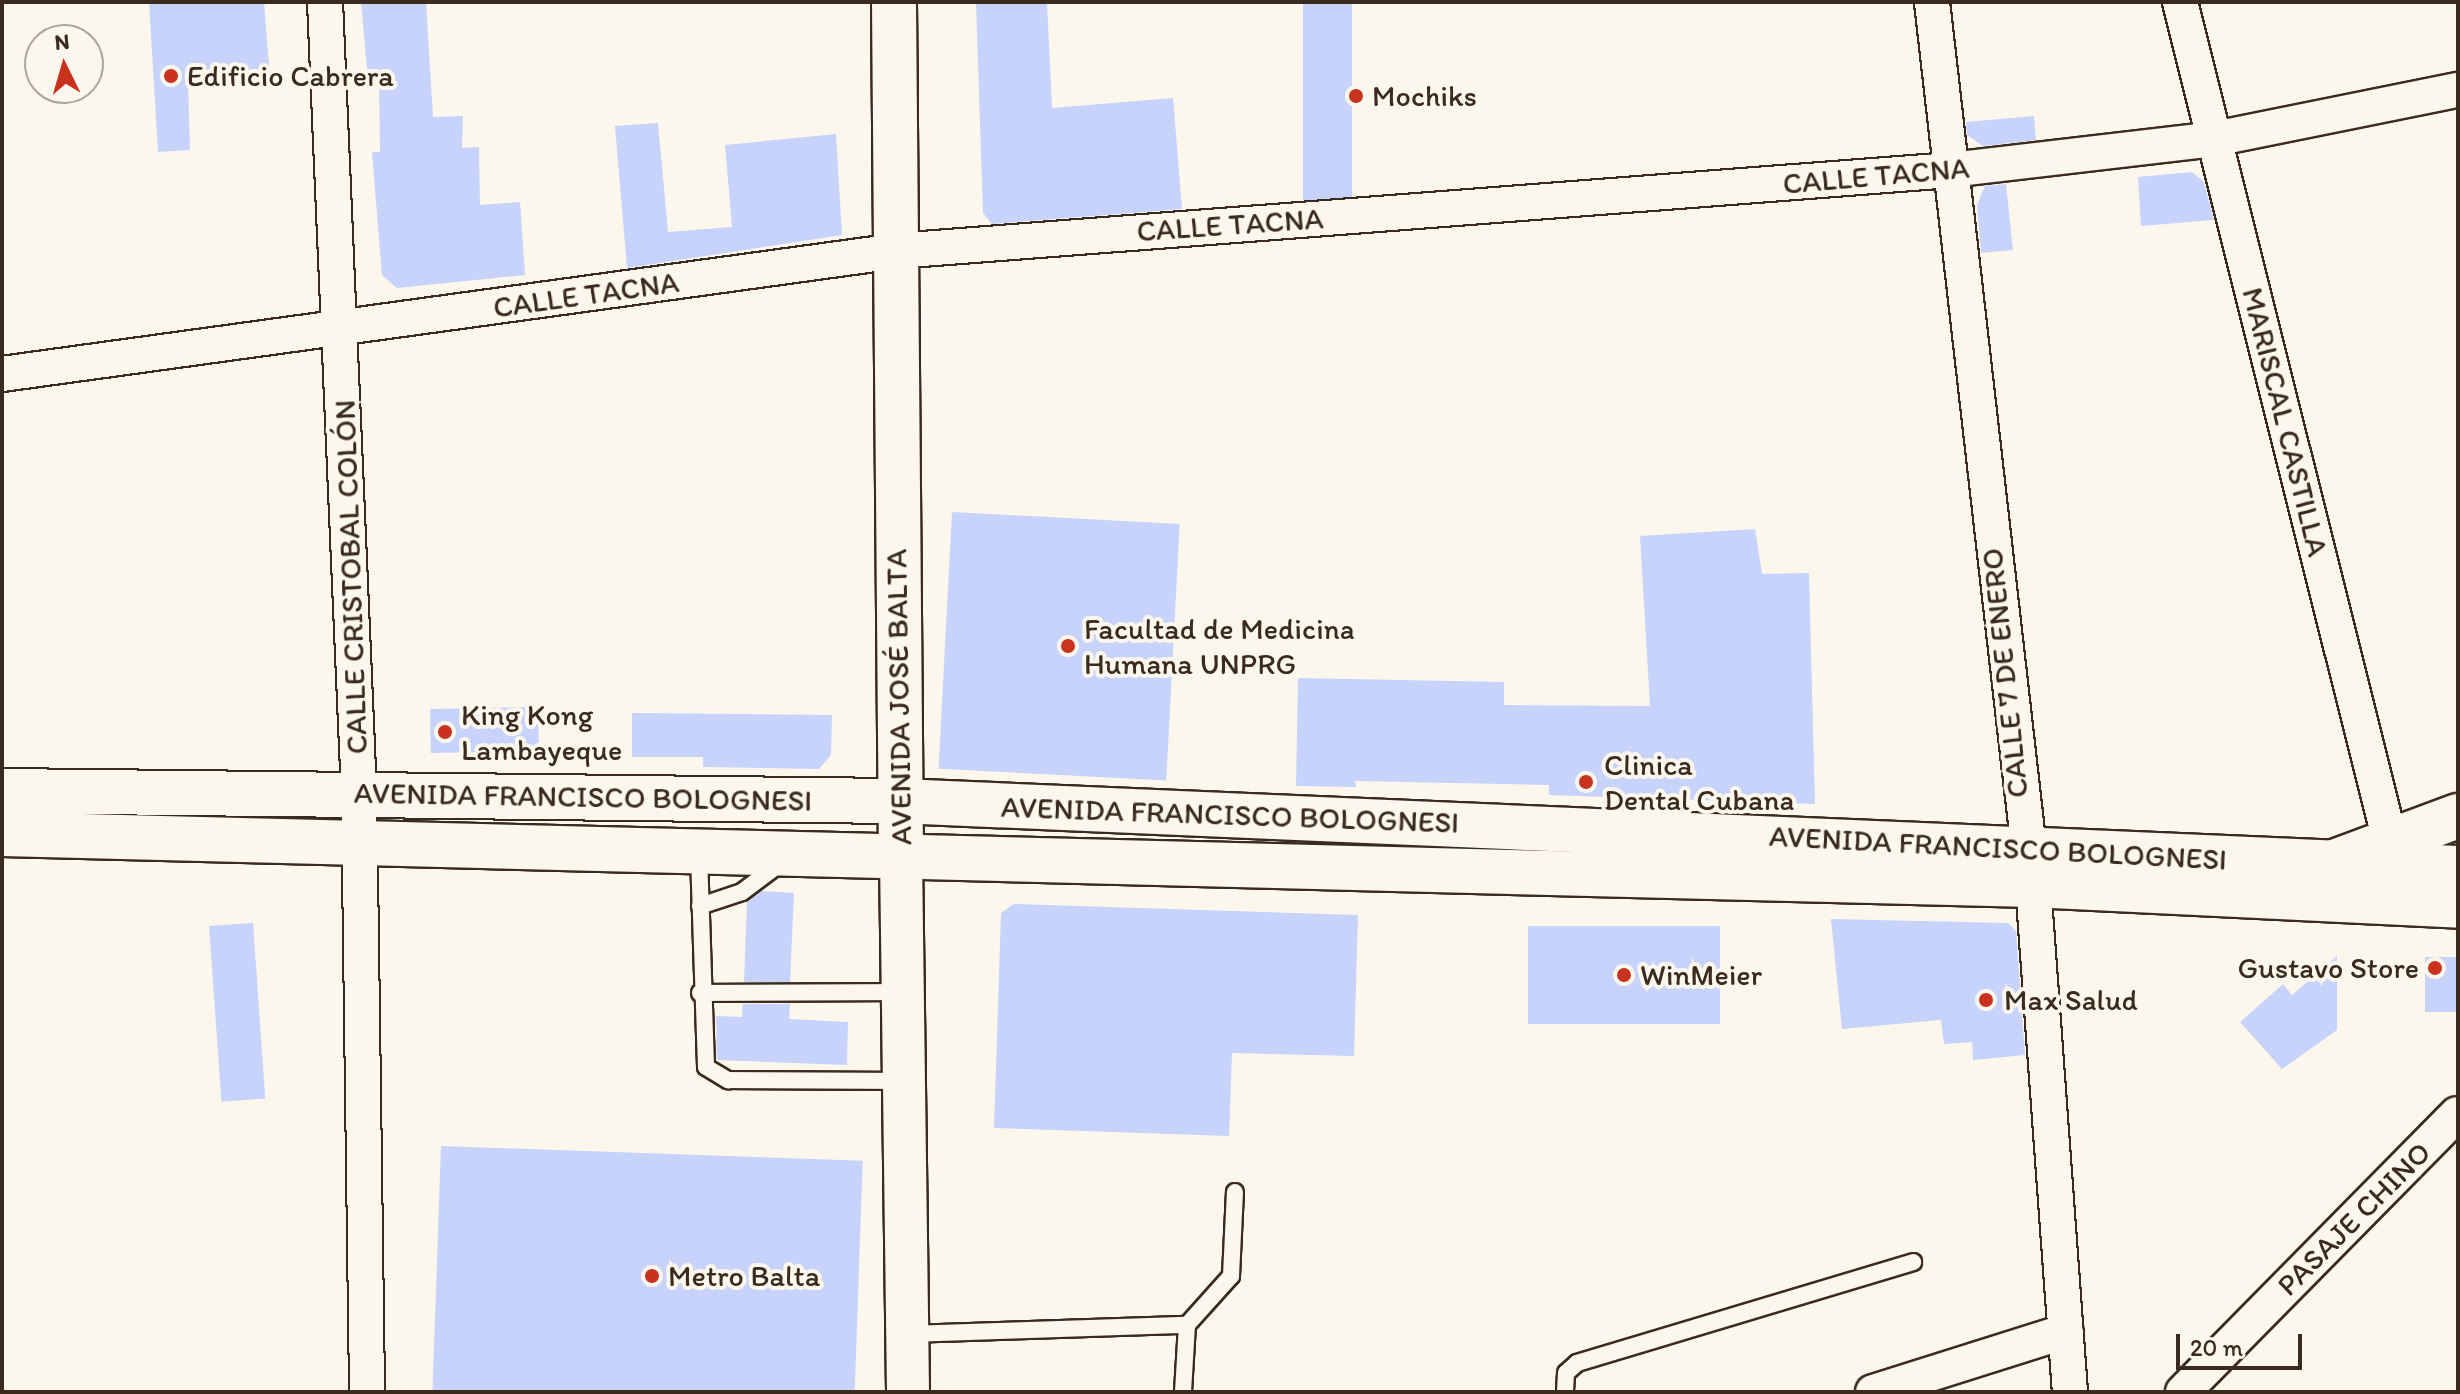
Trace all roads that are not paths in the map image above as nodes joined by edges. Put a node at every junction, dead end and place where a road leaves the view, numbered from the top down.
1 (325, 2) edge
2 (894, 2) edge
3 (1932, 2) edge
4 (2180, 2) edge
5 (2458, 90) edge
6 (2214, 139) junction
7 (1951, 170) junction
8 (896, 251) junction
9 (342, 328) junction
10 (2, 374) edge
11 (2, 791) edge
12 (359, 794) junction
13 (899, 801) junction
14 (2458, 816) edge
15 (2, 834) edge
16 (357, 841) junction
17 (2390, 841) junction
18 (699, 850) junction
19 (794, 853) junction
20 (901, 856) junction
21 (2328, 865) junction
22 (2029, 866) junction
23 (2458, 868) edge
24 (2261, 896) junction
25 (700, 906) junction
26 (2458, 906) edge
27 (903, 992) junction
28 (700, 993) junction
29 (904, 1081) junction
30 (2457, 1114) edge
31 (1235, 1192) dead end
32 (1913, 1262) dead end
33 (1187, 1325) junction
34 (2066, 1331) junction
35 (907, 1334) junction
36 (367, 1392) edge
37 (908, 1392) edge
38 (1183, 1392) edge
39 (1565, 1392) edge
40 (1873, 1392) edge
41 (2070, 1392) edge
42 (2183, 1392) edge

1 - 9 street, CALLE CRISTOBAL COLÓN
2 - 8 main road, AVENIDA JOSÉ BALTA
3 - 7 street, CALLE 7 DE ENERO
4 - 6 street, MARISCAL CASTILLA
5 - 6 street, CALLE TACNA
6 - 7 street, CALLE TACNA
6 - 17 street, MARISCAL CASTILLA
7 - 8 street, CALLE TACNA
7 - 22 street, CALLE 7 DE ENERO
8 - 9 street, CALLE TACNA
8 - 13 main road, AVENIDA JOSÉ BALTA
9 - 10 street, CALLE TACNA
9 - 12 street, CALLE CRISTOBAL COLÓN
11 - 12 main road, AVENIDA FRANCISCO BOLOGNESI
12 - 13 main road, AVENIDA FRANCISCO BOLOGNESI
12 - 16 street, CALLE CRISTOBAL COLÓN
13 - 20 main road, AVENIDA JOSÉ BALTA
13 - 22 main road, AVENIDA FRANCISCO BOLOGNESI
14 - 17 main road
15 - 16 main road, AVENIDA FRANCISCO BOLOGNESI
16 - 18 main road, AVENIDA FRANCISCO BOLOGNESI
16 - 36 street, CALLE CRISTOBAL COLÓN
17 - 21 main road
18 - 19 main road, AVENIDA FRANCISCO BOLOGNESI
18 - 25 lane
19 - 20 main road, AVENIDA FRANCISCO BOLOGNESI
19 - 25 lane
20 - 22 main road, AVENIDA FRANCISCO BOLOGNESI
20 - 27 street, AVENIDA JOSÉ BALTA
21 - 22 main road, AVENIDA FRANCISCO BOLOGNESI
21 - 23 main road, AVENIDA FRANCISCO BOLOGNESI
21 - 24 main road
22 - 24 main road, AVENIDA FRANCISCO BOLOGNESI
22 - 34 street, CALLE 7 DE ENERO
24 - 26 main road, AVENIDA FRANCISCO BOLOGNESI
25 - 28 lane
27 - 28 lane
27 - 29 street, AVENIDA JOSÉ BALTA
28 - 29 lane
29 - 35 street, AVENIDA JOSÉ BALTA
30 - 42 street, PASAJE CHINO
31 - 33 lane
32 - 39 lane
33 - 35 lane
33 - 38 lane
34 - 40 street
34 - 41 street, CALLE 7 DE ENERO
35 - 37 street, AVENIDA JOSÉ BALTA

